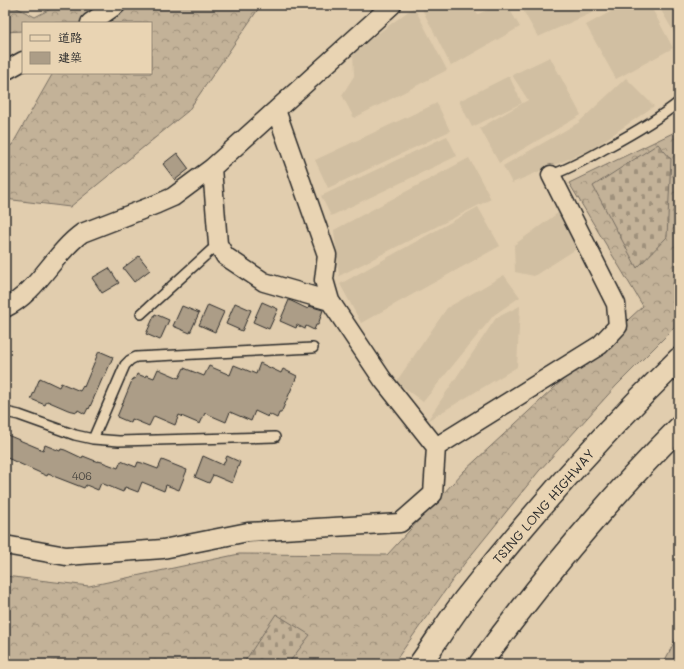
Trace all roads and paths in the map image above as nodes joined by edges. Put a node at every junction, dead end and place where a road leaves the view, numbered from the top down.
1 (116, 5) edge
2 (392, 5) edge
3 (91, 22) edge
4 (22, 62) edge
5 (5, 71) edge
6 (679, 102) edge
7 (276, 110) junction
8 (212, 168) junction
9 (551, 175) joint
10 (218, 244) junction
11 (330, 301) junction
12 (5, 308) edge
13 (141, 314) dead end
14 (313, 348) dead end
15 (679, 359) edge
16 (5, 414) edge
17 (679, 428) edge
18 (275, 437) dead end
19 (93, 439) junction
20 (436, 447) junction
21 (5, 545) edge
22 (420, 664) edge
23 (480, 664) edge

1 - 3 street
2 - 7 street
4 - 5 street
6 - 9 lane
7 - 8 street
7 - 11 street
8 - 10 street
8 - 12 street
9 - 20 street
10 - 11 street
10 - 13 lane
11 - 20 street
14 - 19 lane
15 - 22 highway, TSING LONG HIGHWAY
16 - 19 lane
17 - 23 highway
18 - 19 lane
20 - 21 street

